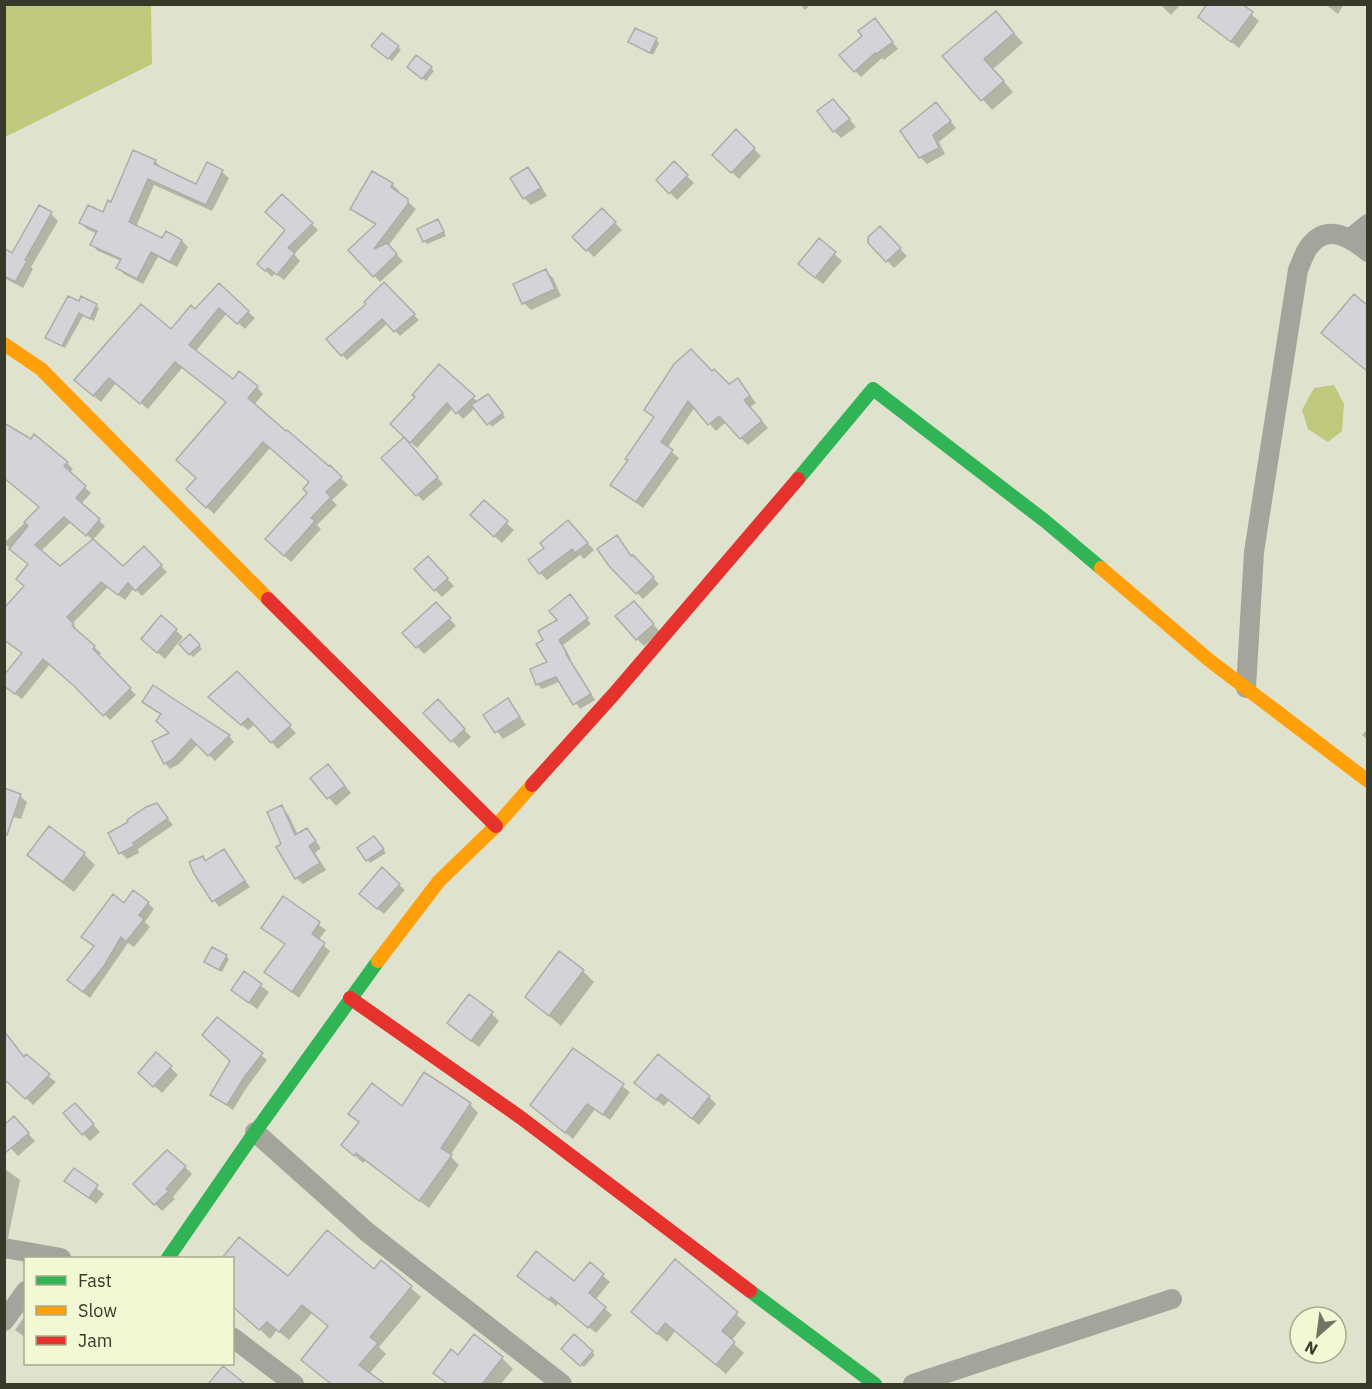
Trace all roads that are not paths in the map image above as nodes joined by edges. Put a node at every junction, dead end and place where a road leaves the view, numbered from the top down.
1 (1368, 224) edge
2 (1352, 238) junction
3 (1368, 252) edge
4 (4, 344) edge
5 (1246, 688) junction
6 (1368, 781) edge
7 (496, 826) junction
8 (350, 999) junction
9 (255, 1132) junction
10 (4, 1248) edge
11 (48, 1257) edge
12 (169, 1257) edge
13 (24, 1294) edge
14 (1172, 1299) dead end
15 (4, 1321) edge
16 (234, 1339) edge
17 (294, 1384) edge
18 (562, 1384) edge
19 (875, 1384) edge
20 (912, 1384) edge

1 - 2 street
2 - 3 street
2 - 5 street
4 - 7 street
5 - 6 street
5 - 7 street
7 - 8 street
8 - 9 street
8 - 19 street
9 - 12 street
9 - 18 street
10 - 11 street
13 - 15 street
14 - 20 street
16 - 17 street

